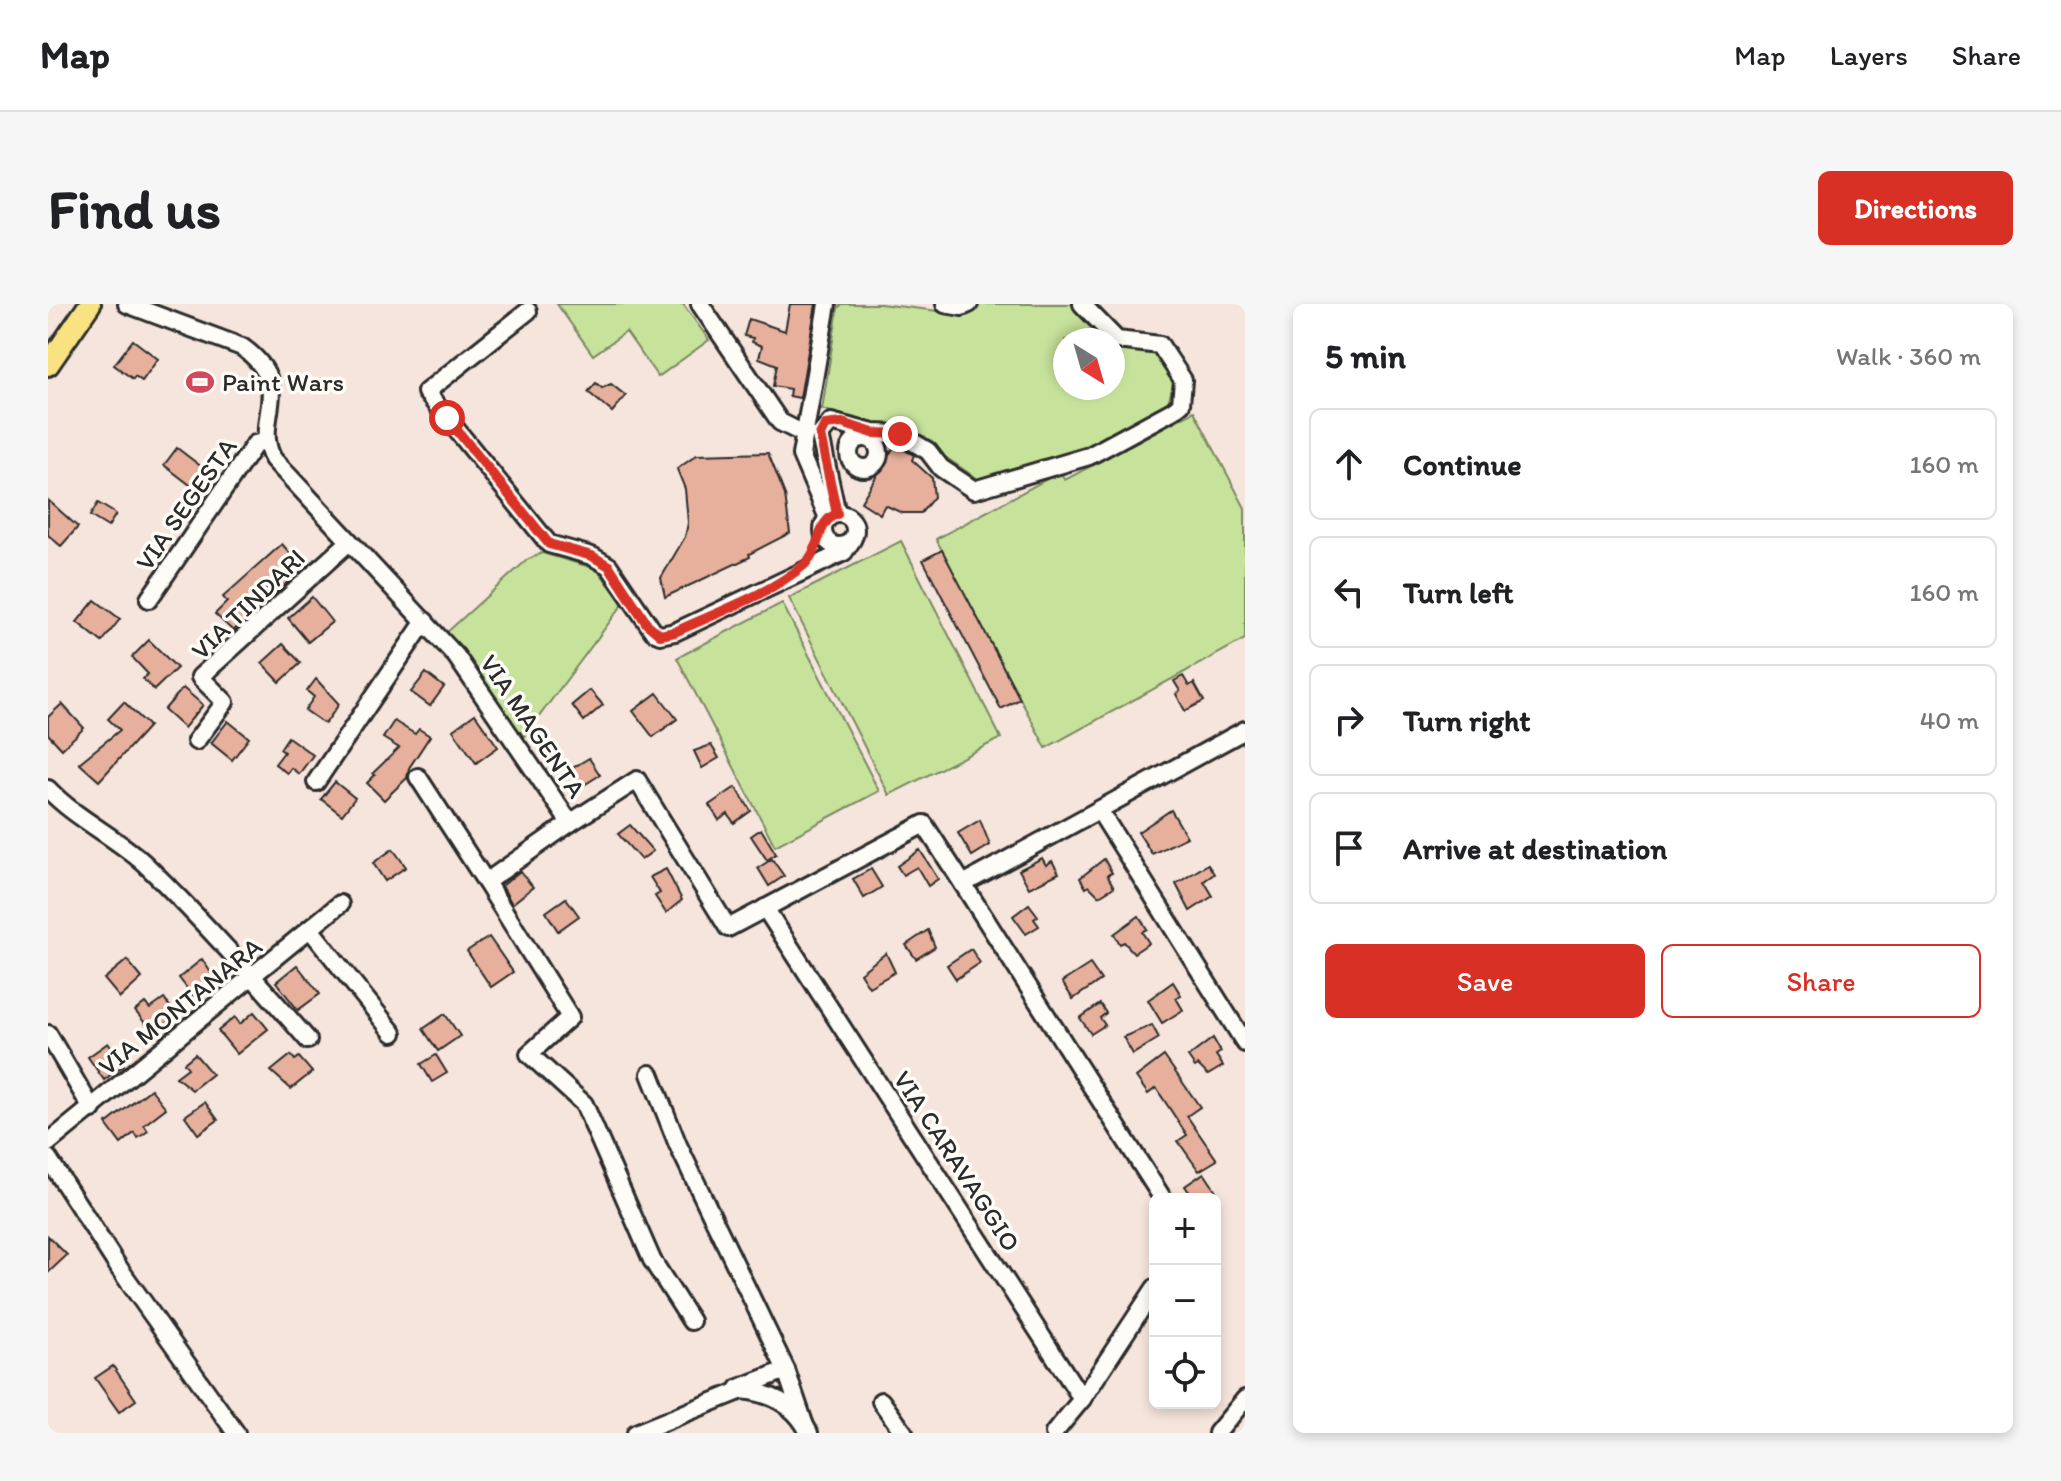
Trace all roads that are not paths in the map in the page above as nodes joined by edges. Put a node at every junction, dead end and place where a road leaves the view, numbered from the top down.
1 (90, 304) edge
2 (127, 304) edge
3 (700, 304) edge
4 (827, 304) edge
5 (945, 304) edge
6 (969, 304) edge
7 (1082, 304) edge
8 (152, 310) edge
9 (528, 311) dead end
10 (48, 365) edge
11 (804, 434) junction
12 (267, 442) junction
13 (829, 520) junction
14 (852, 540) junction
15 (349, 542) junction
16 (784, 580) junction
17 (149, 599) dead end
18 (425, 621) junction
19 (1245, 730) edge
20 (196, 741) dead end
21 (418, 777) dead end
22 (316, 782) dead end
23 (48, 789) edge
24 (1099, 810) junction
25 (570, 823) junction
26 (486, 882) junction
27 (963, 884) junction
28 (340, 904) dead end
29 (765, 908) junction
30 (310, 929) junction
31 (253, 977) junction
32 (393, 1033) dead end
33 (48, 1034) edge
34 (308, 1040) dead end
35 (1245, 1043) edge
36 (650, 1074) dead end
37 (92, 1109) junction
38 (48, 1143) edge
39 (48, 1158) edge
40 (1159, 1193) edge
41 (1149, 1297) edge
42 (691, 1321) dead end
43 (786, 1370) junction
44 (725, 1394) junction
45 (1082, 1399) junction
46 (1245, 1399) edge
47 (881, 1401) dead end
48 (806, 1428) edge
49 (236, 1433) edge
50 (636, 1433) edge
51 (904, 1433) edge
52 (1054, 1433) edge
53 (1217, 1433) edge

1 - 10 main road
2 - 8 street
3 - 11 street
4 - 11 street
5 - 6 street
7 - 13 street
8 - 12 street
9 - 16 street
11 - 13 street
12 - 15 street, VIA MAGENTA
12 - 17 street, VIA SEGESTA
13 - 14 street
13 - 14 street
13 - 16 street
14 - 16 street
15 - 18 street, VIA MAGENTA
15 - 20 street, VIA TINDARI
18 - 22 street
18 - 25 street, VIA MAGENTA
19 - 24 street
21 - 26 street
23 - 31 street
24 - 27 street
24 - 35 street
25 - 26 street
25 - 29 street, VIA MAGENTA
26 - 42 street
27 - 29 street, VIA MAGENTA
27 - 40 street
28 - 30 street, VIA MONTANARA
29 - 45 street, VIA CARAVAGGIO
30 - 31 street, VIA MONTANARA
30 - 32 street
31 - 34 street
31 - 37 street, VIA MONTANARA
33 - 37 street
36 - 43 street
37 - 38 street, VIA MONTANARA
39 - 49 street
41 - 45 street
43 - 44 street
43 - 48 street
44 - 48 street
44 - 50 street
45 - 52 street
46 - 53 street
47 - 51 street

